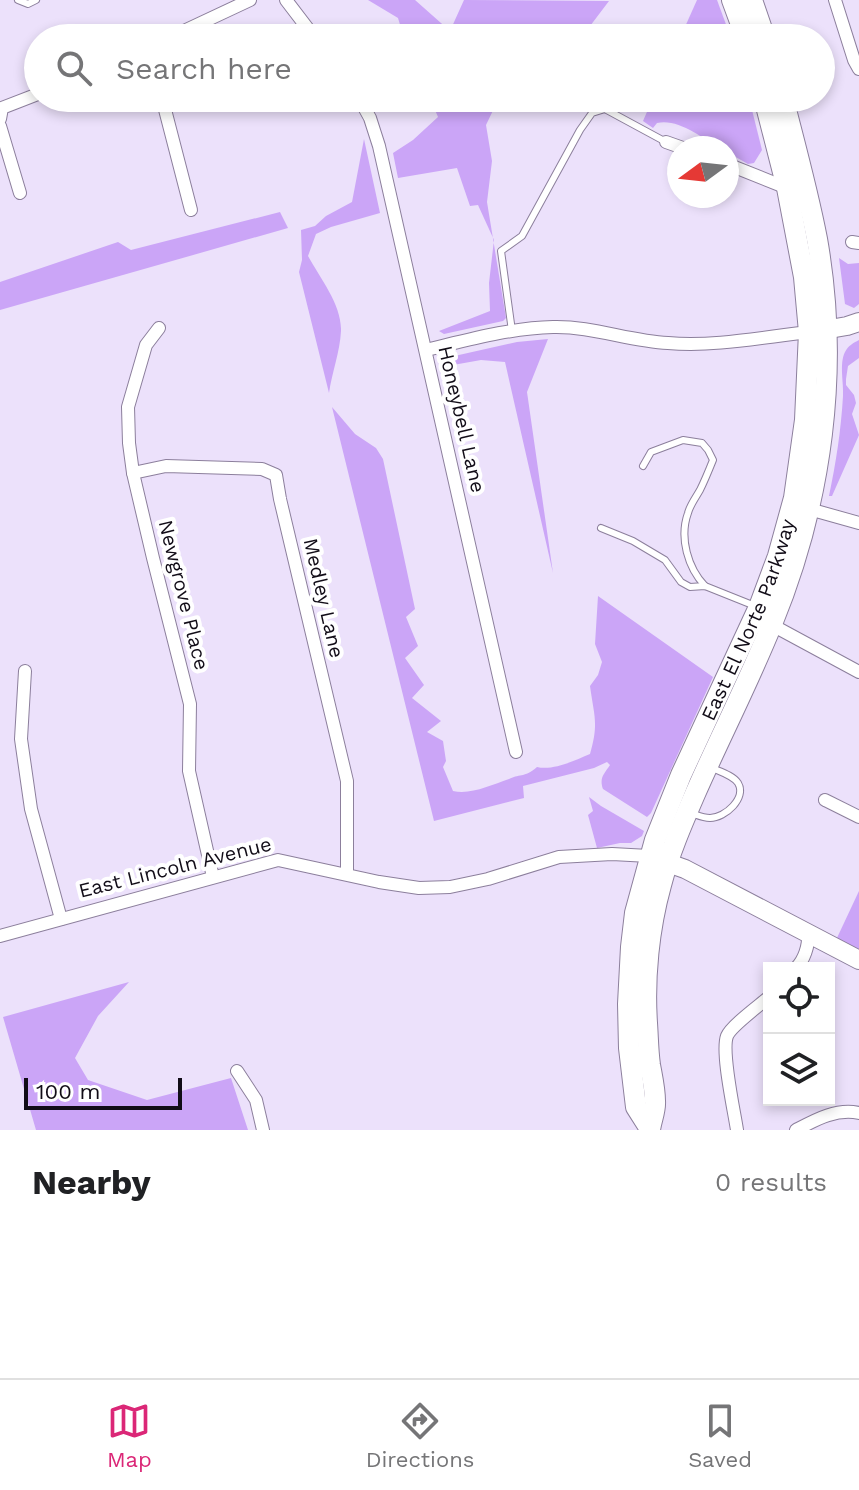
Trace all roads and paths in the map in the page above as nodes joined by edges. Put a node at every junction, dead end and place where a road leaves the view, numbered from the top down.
1 (18, 0) edge
2 (36, 0) edge
3 (250, 0) edge
4 (286, 0) edge
5 (732, 0) edge
6 (752, 0) edge
7 (835, 0) edge
8 (199, 24) edge
9 (304, 24) edge
10 (741, 24) edge
11 (760, 24) edge
12 (859, 69) edge
13 (24, 102) edge
14 (166, 112) edge
15 (367, 112) edge
16 (595, 112) edge
17 (611, 112) edge
18 (768, 112) edge
19 (786, 112) edge
20 (1, 114) edge
21 (0, 126) edge
22 (666, 142) edge
23 (739, 169) edge
24 (787, 188) junction
25 (20, 193) dead end
26 (191, 210) dead end
27 (859, 322) edge
28 (159, 328) dead end
29 (512, 331) junction
30 (818, 331) junction
31 (426, 350) junction
32 (643, 466) dead end
33 (133, 473) junction
34 (809, 509) junction
35 (859, 523) edge
36 (601, 528) dead end
37 (705, 586) junction
38 (759, 607) junction
39 (772, 625) junction
40 (25, 671) dead end
41 (859, 672) edge
42 (516, 752) dead end
43 (708, 765) junction
44 (825, 800) dead end
45 (687, 812) junction
46 (859, 817) edge
47 (659, 860) junction
48 (347, 874) junction
49 (213, 877) junction
50 (61, 919) junction
51 (808, 934) junction
52 (0, 936) edge
53 (859, 960) edge
54 (802, 962) edge
55 (763, 1002) edge
56 (237, 1071) dead end
57 (859, 1113) edge
58 (263, 1130) edge
59 (649, 1130) edge
60 (737, 1130) edge
61 (796, 1130) edge

1 - 2 lane
3 - 8 street
4 - 9 street
5 - 10 main road
6 - 11 main road
7 - 12 street
13 - 20 street
14 - 26 street
15 - 31 street, Honeybell Lane
16 - 29 lane
17 - 22 lane
18 - 24 main road, East El Norte Parkway
19 - 30 main road, East El Norte Parkway
21 - 25 street
23 - 24 street
24 - 30 main road, East El Norte Parkway
27 - 30 main road
28 - 33 street, Newgrove Place
29 - 30 street
29 - 31 street
30 - 34 main road, East El Norte Parkway
30 - 38 main road, East El Norte Parkway
31 - 42 street, Honeybell Lane
32 - 37 lane
33 - 48 street, Medley Lane
33 - 49 street, Newgrove Place
34 - 35 street
34 - 39 main road, East El Norte Parkway
36 - 37 lane
37 - 38 lane
38 - 47 main road, East El Norte Parkway
39 - 41 street
39 - 43 main road, East El Norte Parkway
40 - 50 street
43 - 45 main road, East El Norte Parkway
43 - 45 lane
44 - 46 street
45 - 47 main road, East El Norte Parkway
47 - 48 street, East Lincoln Avenue
47 - 51 main road, East Lincoln Avenue
47 - 59 main road, East El Norte Parkway
48 - 49 street, East Lincoln Avenue
49 - 50 street, East Lincoln Avenue
50 - 52 street, East Lincoln Avenue
51 - 53 main road, East Lincoln Avenue
51 - 54 street
55 - 60 street
56 - 58 street
57 - 61 street

